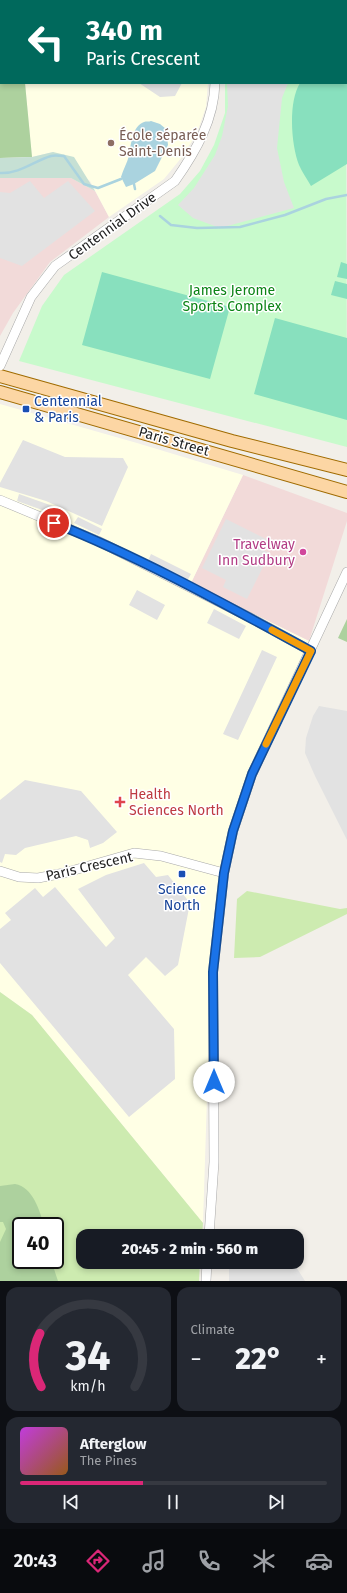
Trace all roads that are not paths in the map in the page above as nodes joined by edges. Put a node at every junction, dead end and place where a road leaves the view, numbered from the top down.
1 (215, 84) edge
2 (0, 366) edge
3 (0, 376) edge
4 (0, 392) edge
5 (347, 470) edge
6 (347, 492) edge
7 (0, 500) edge
8 (347, 572) edge
9 (311, 651) junction
10 (0, 871) edge
11 (224, 873) junction
12 (209, 1229) edge
13 (207, 1269) edge
14 (206, 1281) edge

1 - 2 street, Centennial Drive
3 - 5 main road, Paris Street
4 - 6 main road, Paris Street
7 - 9 street
8 - 9 street
9 - 11 street
10 - 11 street, Paris Crescent
11 - 12 street
13 - 14 street

